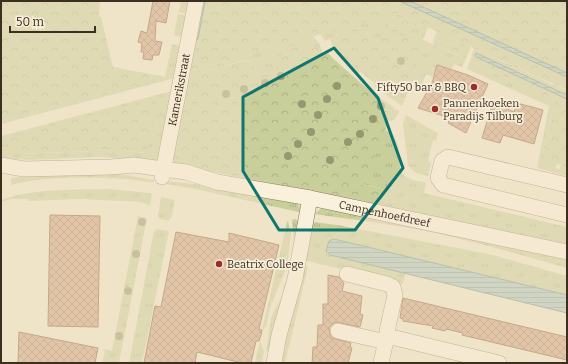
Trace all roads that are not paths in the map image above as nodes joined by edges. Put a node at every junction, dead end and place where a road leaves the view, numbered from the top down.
1 (196, 1) edge
2 (1, 165) edge
3 (24, 169) junction
4 (162, 173) junction
5 (1, 175) edge
6 (567, 185) edge
7 (310, 198) junction
8 (567, 215) edge
9 (567, 252) edge
10 (347, 274) dead end
11 (338, 332) dead end
12 (386, 339) junction
13 (274, 363) edge
14 (381, 363) edge
15 (499, 363) edge

1 - 4 street, Kamerikstraat
2 - 3 street, Campenhoefdreef
3 - 4 street, Campenhoefdreef
3 - 5 street, Campenhoefdreef
4 - 7 street, Campenhoefdreef
6 - 8 street
7 - 9 street, Campenhoefdreef
7 - 13 street
10 - 12 street
11 - 12 street
12 - 14 street
12 - 15 street

